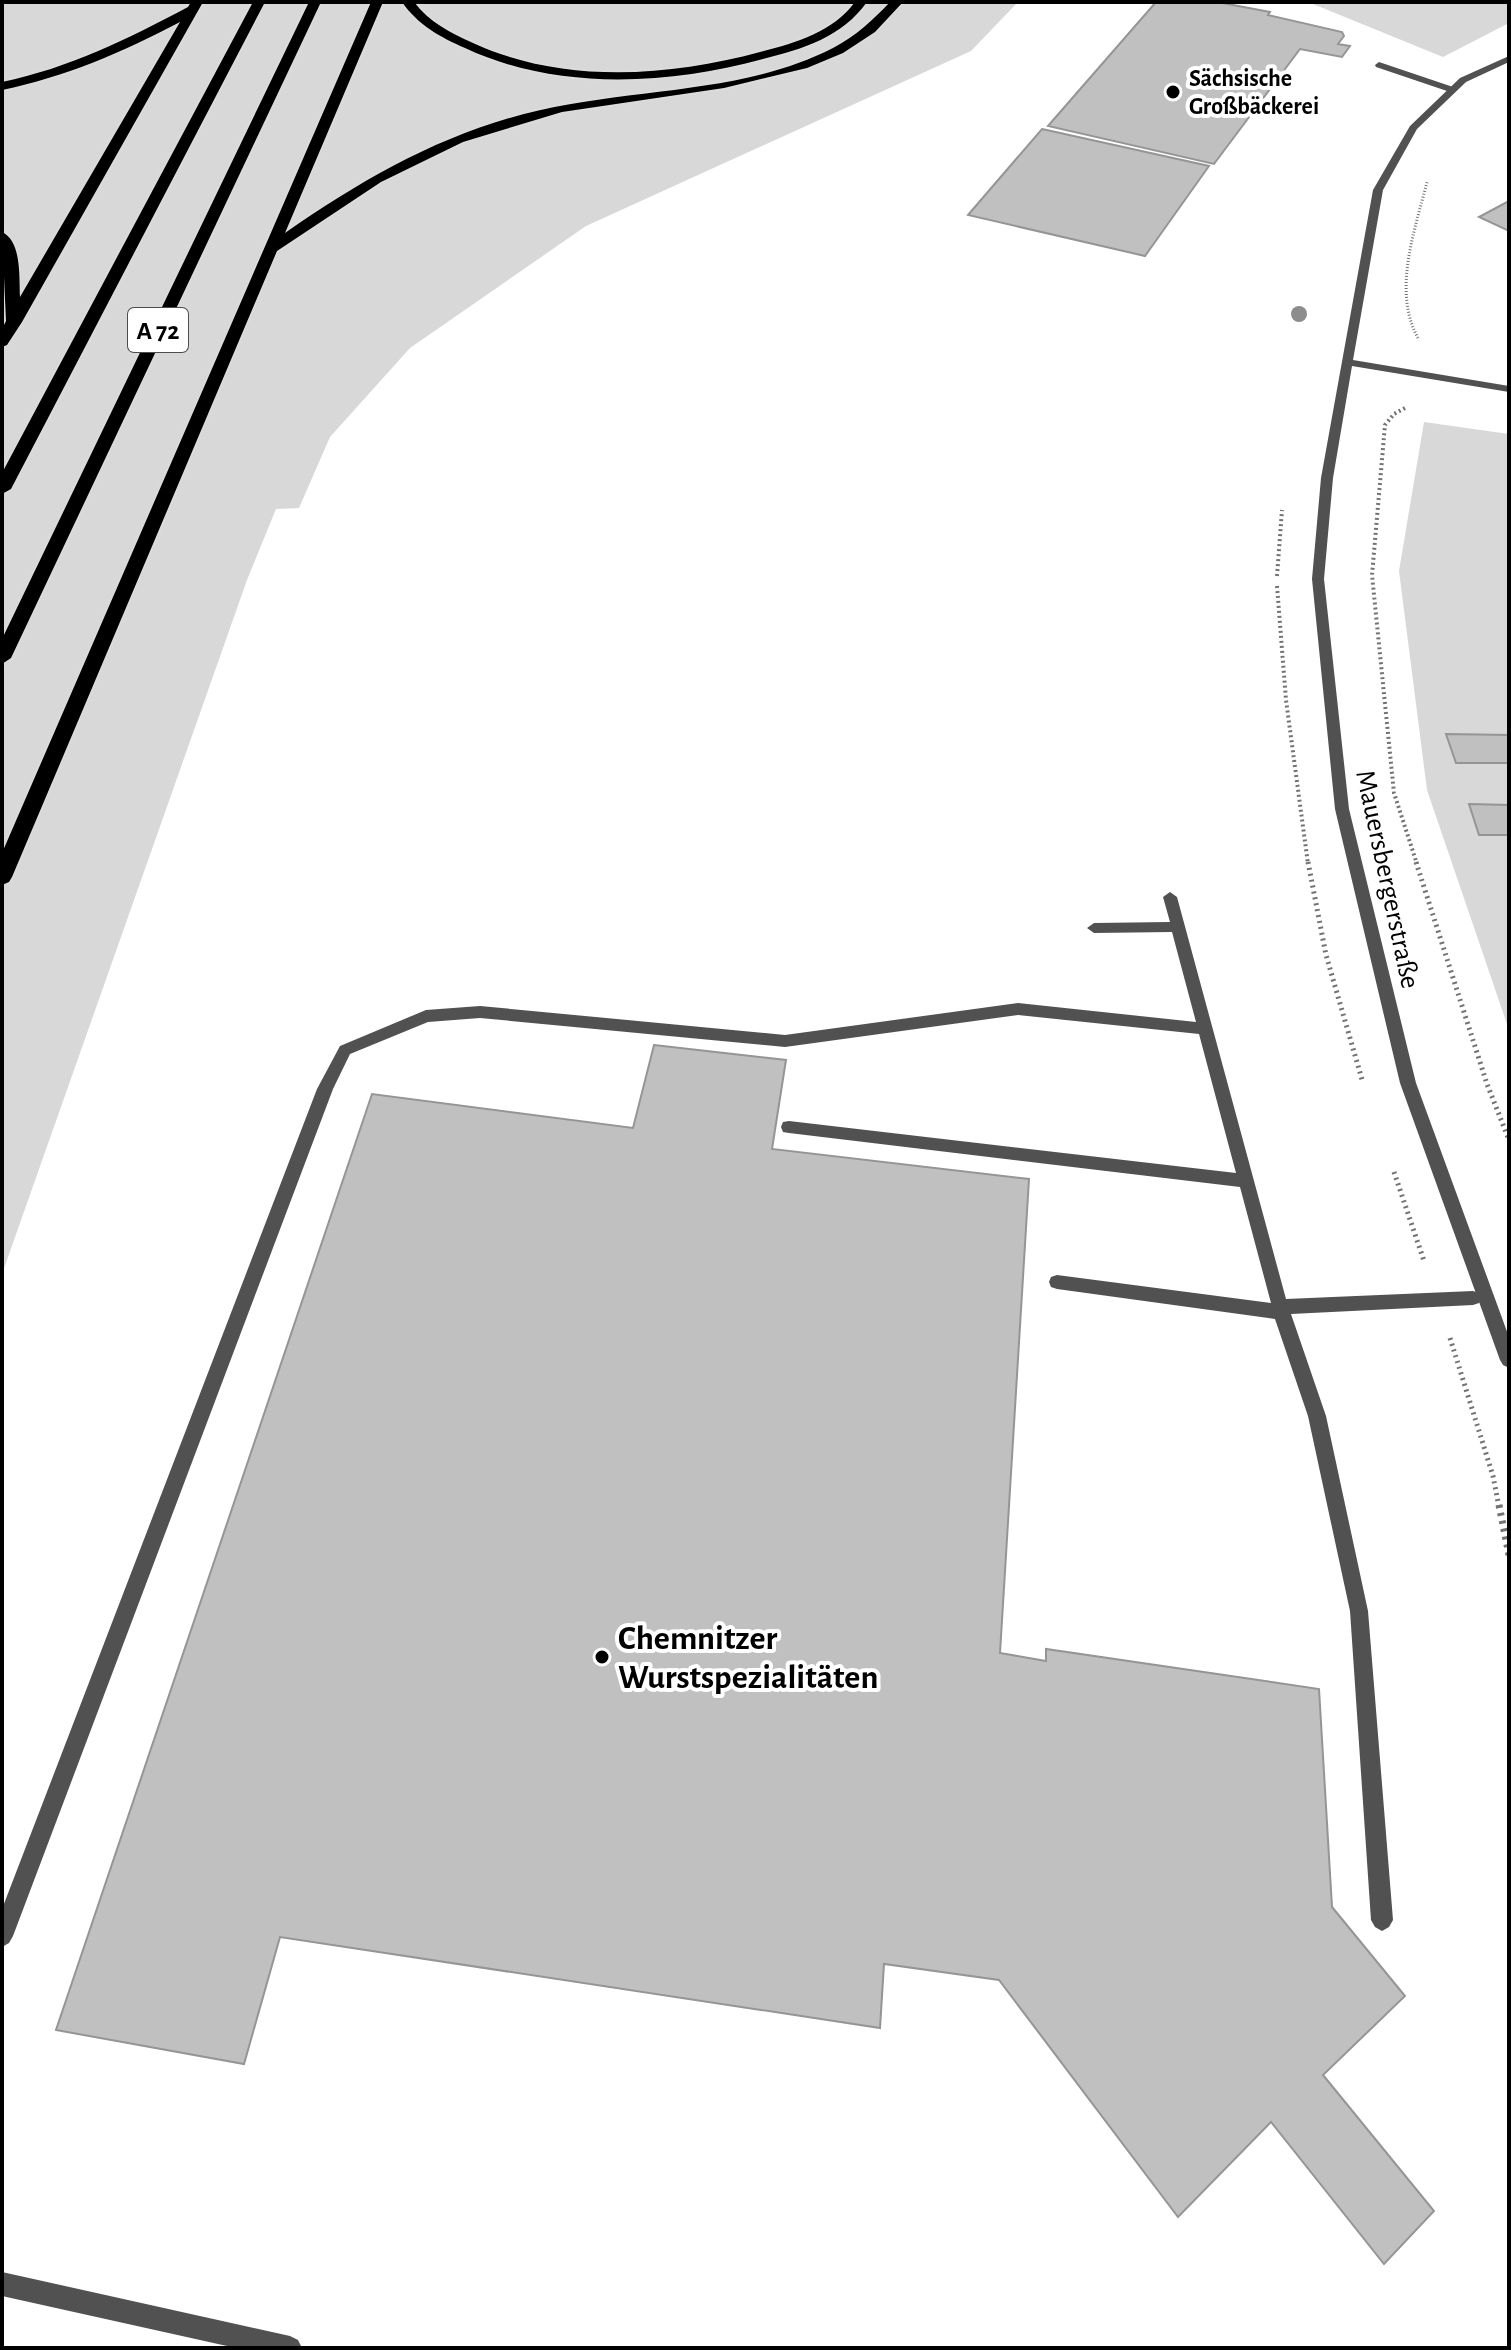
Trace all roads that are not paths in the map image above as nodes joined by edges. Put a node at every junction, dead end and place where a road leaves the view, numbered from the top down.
1 (259, 2) edge
2 (315, 2) edge
3 (377, 2) edge
4 (408, 2) edge
5 (861, 2) edge
6 (897, 2) edge
7 (194, 6) edge
8 (1509, 59) edge
9 (1379, 65) dead end
10 (2, 86) edge
11 (1453, 90) junction
12 (2, 236) edge
13 (271, 249) junction
14 (14, 322) junction
15 (2, 342) edge
16 (1350, 363) junction
17 (1509, 389) edge
18 (2, 489) edge
19 (2, 658) edge
20 (2, 877) edge
21 (1170, 897) dead end
22 (1178, 927) junction
23 (1094, 928) dead end
24 (1206, 1029) junction
25 (789, 1127) dead end
26 (1246, 1181) junction
27 (1057, 1282) dead end
28 (1479, 1297) junction
29 (1281, 1309) junction
30 (1509, 1360) edge
31 (1382, 1920) dead end
32 (2, 1936) edge
33 (2, 2284) edge
34 (290, 2348) edge

1 - 18 highway, A 72
2 - 19 highway, A 72
3 - 13 highway
4 - 5 highway
6 - 13 highway
7 - 10 highway
7 - 14 highway
8 - 11 street, Mauersbergerstraße
9 - 11 street
11 - 16 street, Mauersbergerstraße
12 - 14 highway
13 - 20 highway
14 - 15 highway
16 - 17 street
16 - 28 street, Mauersbergerstraße
21 - 22 street
22 - 23 street
22 - 24 street
24 - 26 street
24 - 32 street
25 - 26 street
26 - 29 street
27 - 29 street
28 - 29 street
28 - 30 street, Mauersbergerstraße
29 - 31 street
33 - 34 street

